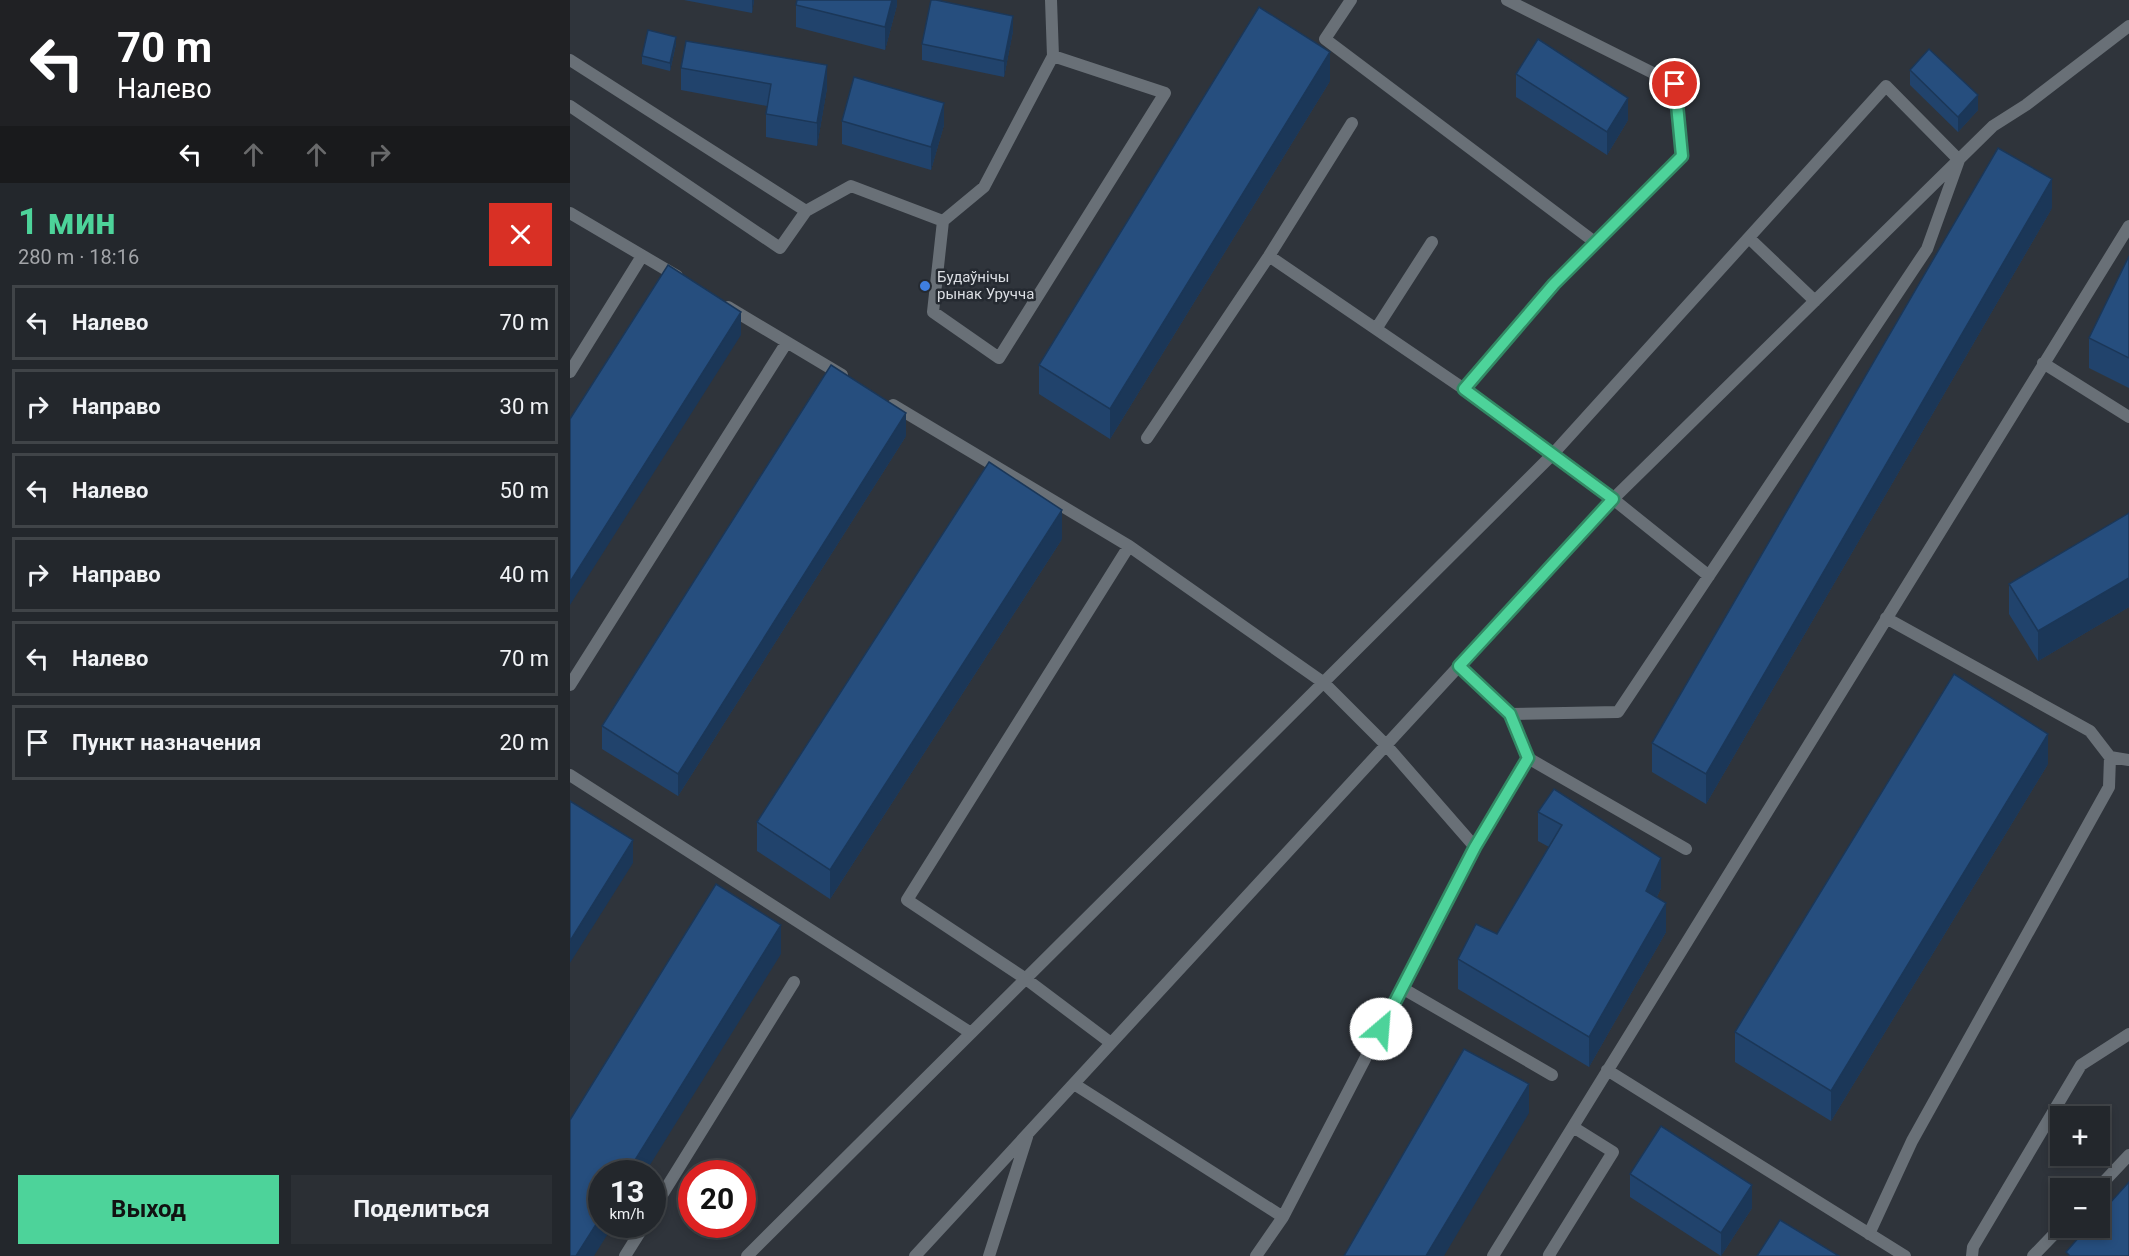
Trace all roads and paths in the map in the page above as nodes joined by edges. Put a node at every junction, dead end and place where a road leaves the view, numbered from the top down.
1 (1051, 0) edge
2 (1351, 0) edge
3 (1507, 0) edge
4 (2129, 26) edge
5 (1053, 56) junction
6 (570, 60) edge
7 (570, 106) edge
8 (1352, 123) dead end
9 (1959, 160) junction
10 (806, 211) junction
11 (570, 213) edge
12 (943, 221) junction
13 (2129, 226) edge
14 (1749, 238) junction
15 (1432, 242) dead end
16 (1596, 243) junction
17 (642, 256) junction
18 (1269, 256) junction
19 (691, 285) edge
20 (1815, 301) junction
21 (720, 302) edge
22 (1376, 329) junction
23 (787, 342) junction
24 (2043, 363) junction
25 (570, 372) edge
26 (858, 384) edge
27 (1464, 389) junction
28 (878, 396) edge
29 (2129, 417) edge
30 (1147, 438) dead end
31 (1552, 455) junction
32 (1613, 499) junction
33 (1129, 546) junction
34 (1708, 576) junction
35 (1886, 618) junction
36 (1459, 666) junction
37 (1324, 683) junction
38 (570, 686) edge
39 (1510, 714) junction
40 (1386, 745) junction
41 (2110, 757) junction
42 (1528, 758) junction
43 (2129, 760) edge
44 (570, 775) edge
45 (1475, 847) junction
46 (1686, 849) dead end
47 (1026, 979) junction
48 (794, 982) dead end
49 (1402, 988) junction
50 (971, 1033) junction
51 (2129, 1034) edge
52 (1111, 1043) junction
53 (1607, 1070) junction
54 (1552, 1075) dead end
55 (1074, 1083) junction
56 (1572, 1127) junction
57 (1028, 1134) junction
58 (2129, 1155) edge
59 (2107, 1178) edge
60 (666, 1188) edge
61 (1284, 1217) junction
62 (1869, 1233) junction
63 (636, 1238) edge
64 (2050, 1238) edge
65 (625, 1256) edge
66 (747, 1256) edge
67 (915, 1256) edge
68 (989, 1256) edge
69 (1256, 1256) edge
70 (1493, 1256) edge
71 (1550, 1256) edge
72 (1905, 1256) edge
73 (1972, 1256) edge
74 (2033, 1256) edge

1 - 5 lane
2 - 16 lane
3 - 16 lane
4 - 9 lane
5 - 12 lane
5 - 12 lane
6 - 10 lane
7 - 10 lane
8 - 18 lane
9 - 14 lane
9 - 20 lane
9 - 34 lane
10 - 12 lane
11 - 17 lane
13 - 24 lane
14 - 20 lane
14 - 31 lane
15 - 22 lane
16 - 27 lane
17 - 19 lane
17 - 25 lane
18 - 22 lane
18 - 30 lane
20 - 32 lane
21 - 23 lane
22 - 27 lane
23 - 26 lane
23 - 38 lane
24 - 29 lane
24 - 35 lane
27 - 31 lane
28 - 33 lane
31 - 32 lane
31 - 37 lane
32 - 34 lane
32 - 36 lane
33 - 37 lane
33 - 47 lane
34 - 39 lane
35 - 41 lane
35 - 53 lane
36 - 39 lane
36 - 40 lane
37 - 40 lane
37 - 47 lane
39 - 42 lane
40 - 45 lane
40 - 52 lane
41 - 43 lane
41 - 62 lane
42 - 45 lane
42 - 46 lane
44 - 50 lane
45 - 49 lane
47 - 50 lane
47 - 52 lane
48 - 60 lane
49 - 54 lane
49 - 61 lane
50 - 66 lane
51 - 73 lane
52 - 55 lane
53 - 56 lane
53 - 62 lane
55 - 57 lane
55 - 61 lane
56 - 70 lane
56 - 71 lane
57 - 67 lane
57 - 68 lane
58 - 59 lane
61 - 69 lane
62 - 72 lane
63 - 65 lane
64 - 74 lane

